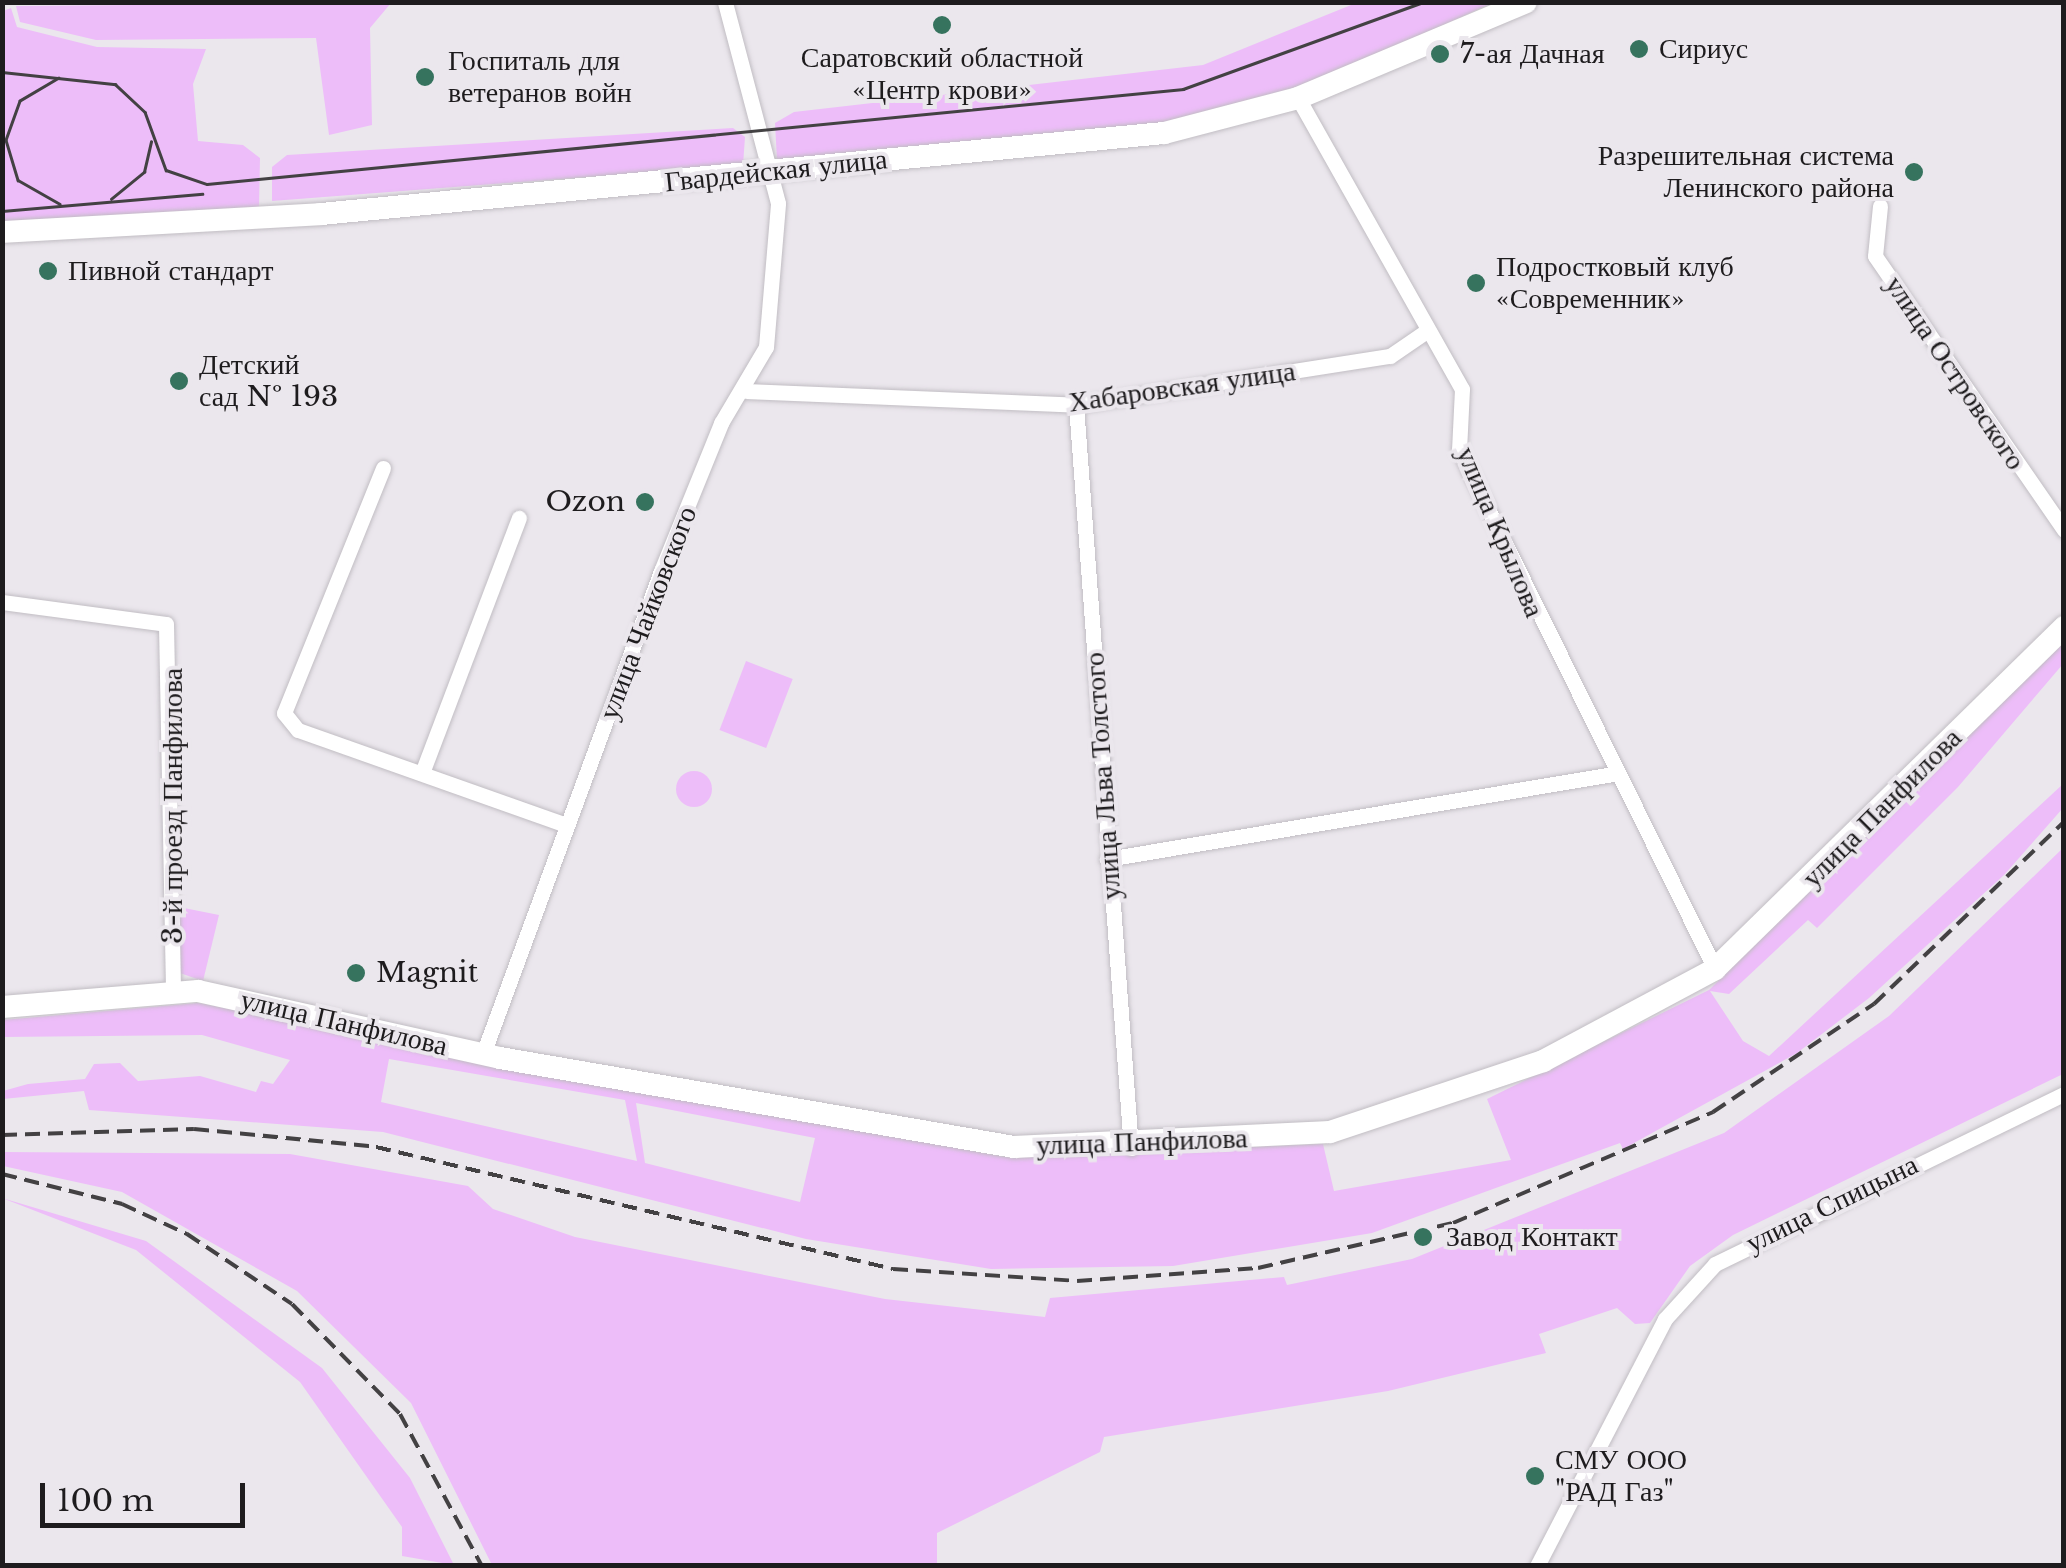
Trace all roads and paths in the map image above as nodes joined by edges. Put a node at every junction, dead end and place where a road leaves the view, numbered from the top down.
1 (725, 2) edge
2 (1514, 5) edge
3 (1298, 98) junction
4 (768, 173) junction
5 (1880, 206) dead end
6 (2, 232) edge
7 (1428, 330) junction
8 (747, 390) junction
9 (1076, 405) junction
10 (383, 468) dead end
11 (519, 518) dead end
12 (2064, 530) edge
13 (2, 602) edge
14 (2064, 627) edge
15 (422, 773) junction
16 (1613, 774) junction
17 (567, 825) junction
18 (1107, 859) junction
19 (1715, 969) junction
20 (174, 990) junction
21 (2, 1008) edge
22 (483, 1054) junction
23 (2064, 1094) edge
24 (1131, 1148) junction
25 (1537, 1566) edge

1 - 4 street, улица Чайковского
2 - 3 main road, Гвардейская улица
3 - 4 main road, Гвардейская улица
3 - 7 street, улица Крылова
4 - 6 main road, Гвардейская улица
4 - 8 street, улица Чайковского
5 - 12 street, улица Островского
7 - 9 street, Хабаровская улица
7 - 16 street, улица Крылова
8 - 9 street, Хабаровская улица
8 - 17 street, улица Чайковского
9 - 18 street, улица Льва Толстого
10 - 15 street
11 - 15 street
13 - 20 street, 3-й проезд Панфилова
14 - 19 main road, улица Панфилова
15 - 17 street
16 - 18 street
16 - 19 street, улица Крылова
17 - 22 street, улица Чайковского
18 - 24 street, улица Льва Толстого
19 - 24 main road, улица Панфилова
20 - 21 main road, улица Панфилова
20 - 22 main road, улица Панфилова
22 - 24 main road, улица Панфилова
23 - 25 street, улица Спицына

